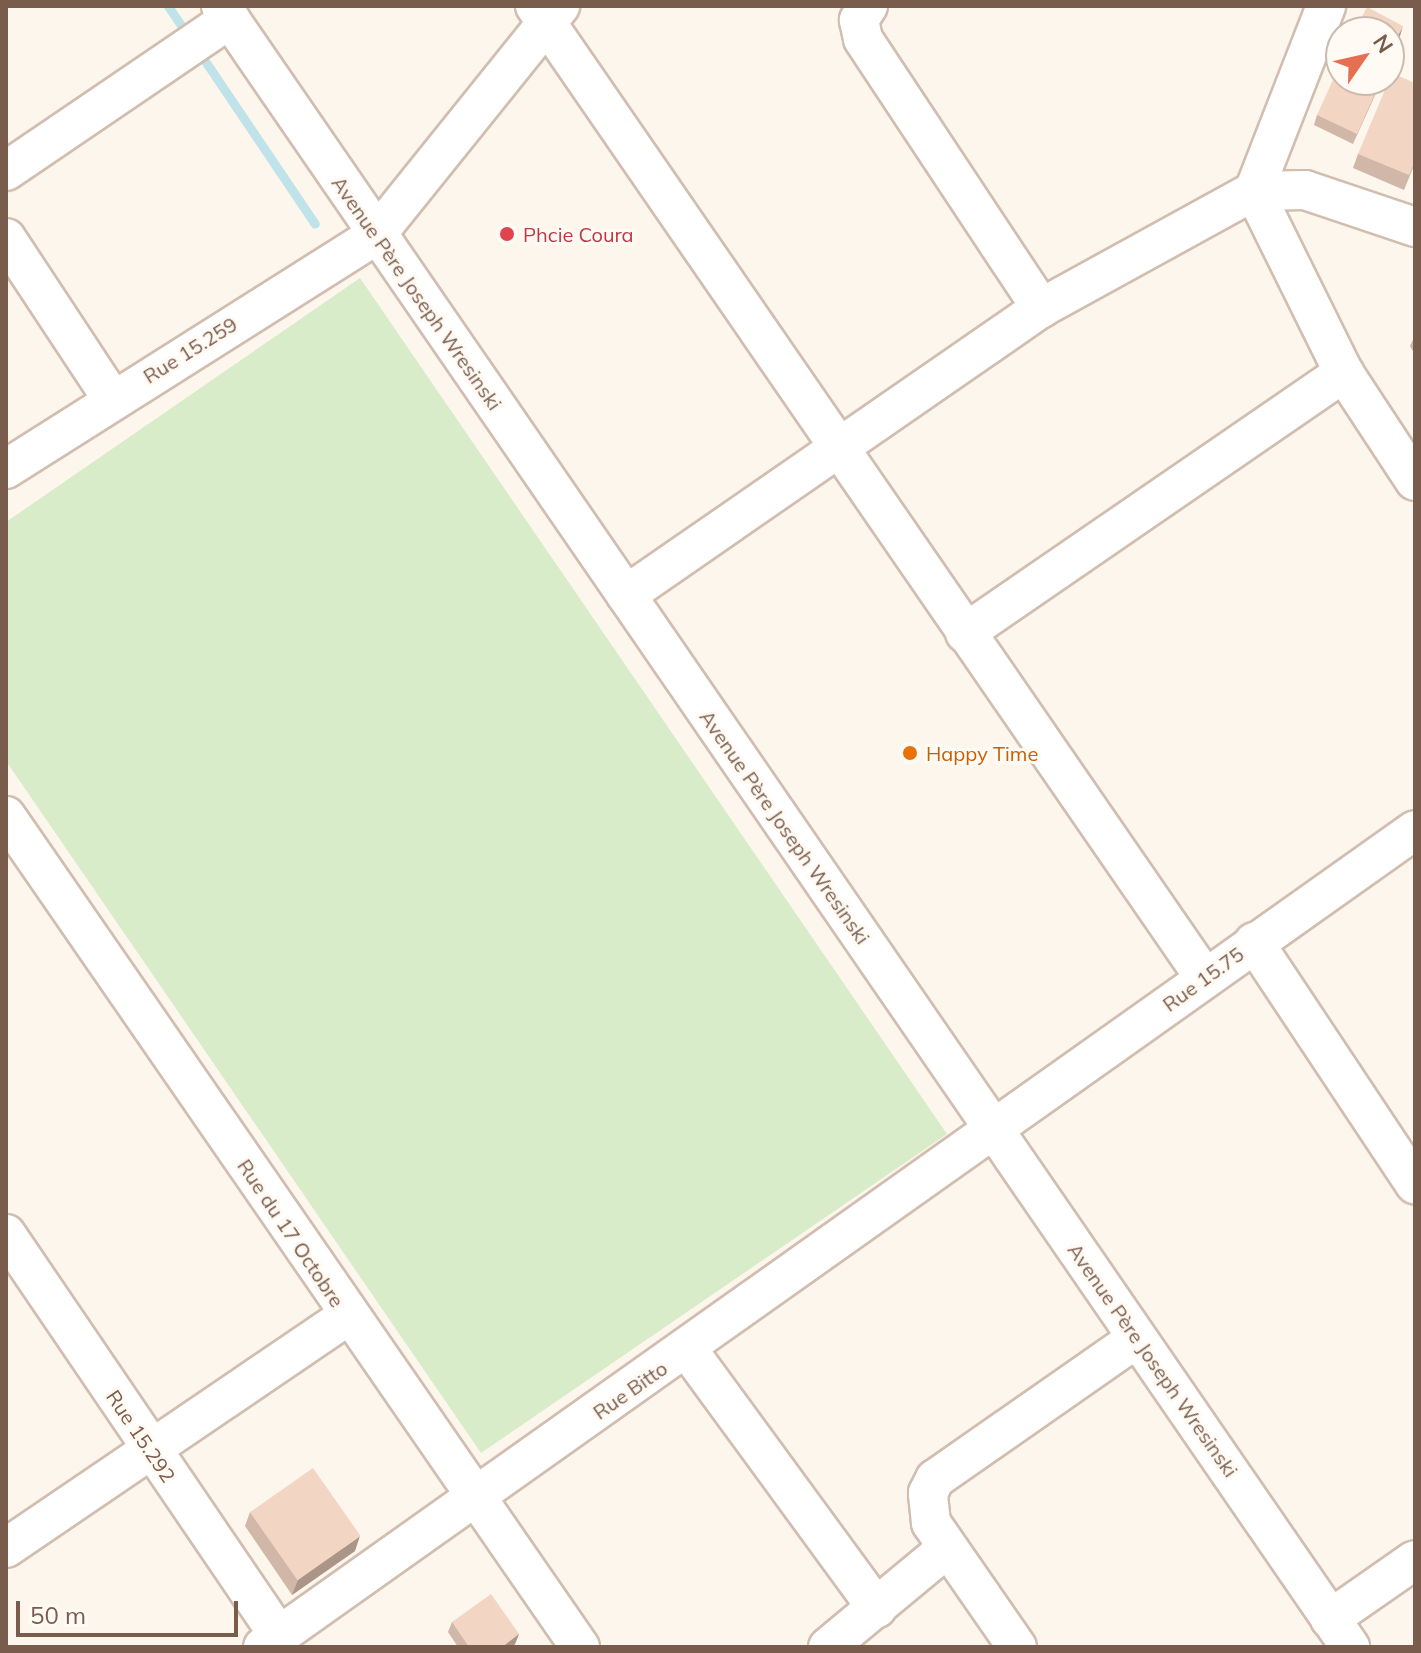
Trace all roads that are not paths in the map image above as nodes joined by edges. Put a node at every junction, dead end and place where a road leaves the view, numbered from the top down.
1 (868, 6) edge
2 (1326, 6) edge
3 (547, 12) edge
4 (209, 28) edge
5 (6, 171) edge
6 (1254, 191) junction
7 (1415, 227) edge
8 (376, 235) junction
9 (6, 238) edge
10 (1041, 308) junction
11 (1344, 373) junction
12 (112, 399) junction
13 (838, 449) junction
14 (6, 469) edge
15 (1415, 481) edge
16 (626, 595) junction
17 (965, 633) junction
18 (6, 816) edge
19 (1415, 830) edge
20 (1254, 942) junction
21 (1204, 977) junction
22 (995, 1132) junction
23 (1408, 1159) edge
24 (6, 1234) edge
25 (348, 1316) junction
26 (1137, 1338) junction
27 (688, 1350) junction
28 (151, 1451) junction
29 (474, 1500) junction
30 (6, 1548) edge
31 (946, 1549) junction
32 (1415, 1560) edge
33 (877, 1608) junction
34 (1340, 1633) edge
35 (271, 1641) edge
36 (580, 1647) edge
37 (828, 1647) edge
38 (1017, 1647) edge

1 - 10 street
2 - 6 street
3 - 8 street, Rue 15.259
3 - 13 street
4 - 5 street
4 - 8 street, Avenue Père Joseph Wresinski
6 - 7 street
6 - 10 street
6 - 11 street
8 - 12 street, Rue 15.259
8 - 16 street, Avenue Père Joseph Wresinski
9 - 12 street
10 - 13 street
11 - 15 street
11 - 17 street
12 - 14 street, Rue 15.259
13 - 16 street
13 - 17 street
16 - 22 street, Avenue Père Joseph Wresinski
17 - 21 street
18 - 25 street, Rue du 17 Octobre
19 - 20 street, Rue 15.75
20 - 21 street, Rue 15.75
20 - 23 street
21 - 22 street, Rue 15.75
22 - 26 street, Avenue Père Joseph Wresinski
22 - 27 street, Rue Bitto
24 - 28 street, Rue 15.292
25 - 28 street
25 - 29 street, Rue du 17 Octobre
26 - 31 street
26 - 34 street, Avenue Père Joseph Wresinski
27 - 29 street, Rue Bitto
27 - 33 street
28 - 30 street
28 - 35 street, Rue 15.292
29 - 35 street, Rue Bitto
29 - 36 street, Rue du 17 Octobre
31 - 33 street
31 - 38 street
32 - 34 street
33 - 37 street

